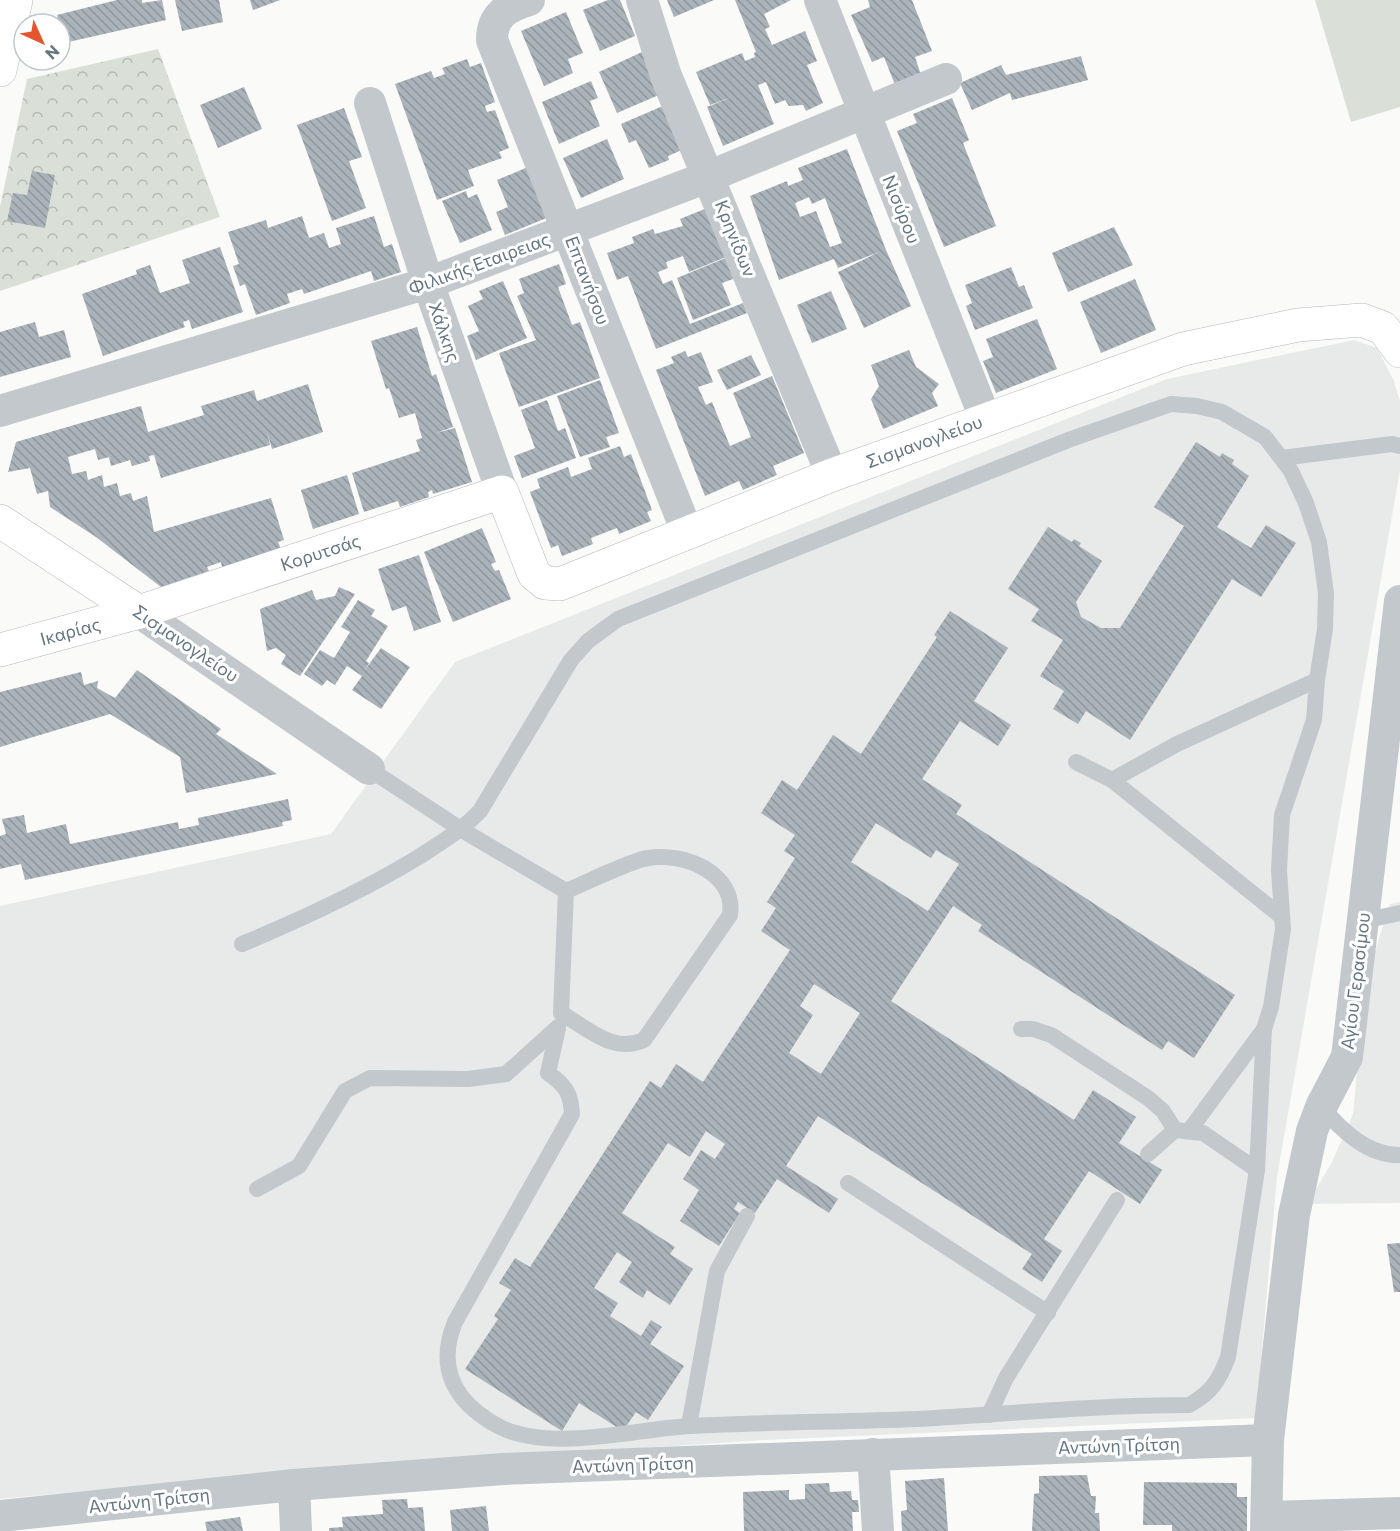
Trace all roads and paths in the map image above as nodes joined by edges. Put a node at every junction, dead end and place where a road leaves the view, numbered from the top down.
1 (16, 0) edge
2 (529, 0) edge
3 (642, 0) edge
4 (820, 0) edge
5 (0, 70) edge
6 (946, 79) dead end
7 (370, 103) dead end
8 (863, 111) junction
9 (710, 176) junction
10 (569, 230) junction
11 (428, 283) junction
12 (1400, 351) edge
13 (0, 411) edge
14 (985, 418) junction
15 (1400, 446) edge
16 (1282, 458) junction
17 (832, 475) junction
18 (502, 492) junction
19 (0, 521) edge
20 (687, 532) junction
21 (1399, 611) edge
22 (139, 612) junction
23 (0, 650) edge
24 (1317, 680) junction
25 (1076, 762) dead end
26 (369, 769) joint
27 (1112, 780) junction
28 (462, 830) junction
29 (566, 891) junction
30 (1400, 913) edge
31 (1282, 917) junction
32 (1362, 921) junction
33 (242, 944) dead end
34 (560, 1021) junction
35 (1021, 1029) dead end
36 (1264, 1029) junction
37 (1321, 1107) junction
38 (1182, 1131) junction
39 (1148, 1154) dead end
40 (1400, 1155) edge
41 (1257, 1170) junction
42 (848, 1182) dead end
43 (257, 1189) dead end
44 (1117, 1200) dead end
45 (747, 1216) dead end
46 (1048, 1313) junction
47 (989, 1415) junction
48 (689, 1426) junction
49 (1268, 1440) junction
50 (873, 1454) junction
51 (294, 1485) junction
52 (1400, 1513) edge
53 (0, 1516) edge
54 (1267, 1524) edge
55 (296, 1531) edge
56 (878, 1531) edge

1 - 5 street
2 - 10 street, Επτανήσου
3 - 9 street, Κρηνίδων
4 - 8 street, Νισύρου
6 - 8 street, Φιλικής Εταιρειας
7 - 11 street, Χάλκης
8 - 9 street, Φιλικής Εταιρειας
8 - 14 street, Νισύρου
9 - 10 street, Φιλικής Εταιρειας
9 - 17 street, Κρηνίδων
10 - 11 street, Φιλικής Εταιρειας
10 - 20 street, Επτανήσου
11 - 13 street, Φιλικής Εταιρειας
11 - 18 street, Χάλκης
12 - 14 street, Σισμανογλείου
14 - 17 street, Σισμανογλείου
15 - 16 lane
16 - 24 lane
16 - 28 lane
17 - 20 street, Σισμανογλείου
18 - 20 street, Σισμανογλείου
18 - 22 street, Κορυτσάς
19 - 22 street, Σισμανογλείου
21 - 32 street, Αγίου Γερασίμου
22 - 23 street, Ικαρίας
22 - 26 street, Σισμανογλείου
24 - 27 lane
24 - 31 lane
25 - 27 lane
26 - 28 lane
27 - 31 lane
28 - 29 lane
28 - 33 lane
29 - 34 lane
29 - 34 lane
30 - 32 lane
31 - 36 lane
32 - 37 street, Αγίου Γερασίμου
34 - 43 lane
34 - 48 lane
35 - 38 lane
36 - 38 lane
36 - 41 lane
37 - 40 lane
37 - 49 street, Αγίου Γερασίμου
38 - 39 lane
38 - 41 lane
41 - 47 lane
42 - 46 lane
44 - 46 lane
45 - 48 lane
46 - 47 lane
47 - 48 lane
49 - 50 street, Αντώνη Τρίτση
49 - 54 street, Αγίου Γερασίμου
50 - 51 street, Αντώνη Τρίτση
50 - 56 street
51 - 53 street, Αντώνη Τρίτση
51 - 55 street
52 - 54 street

